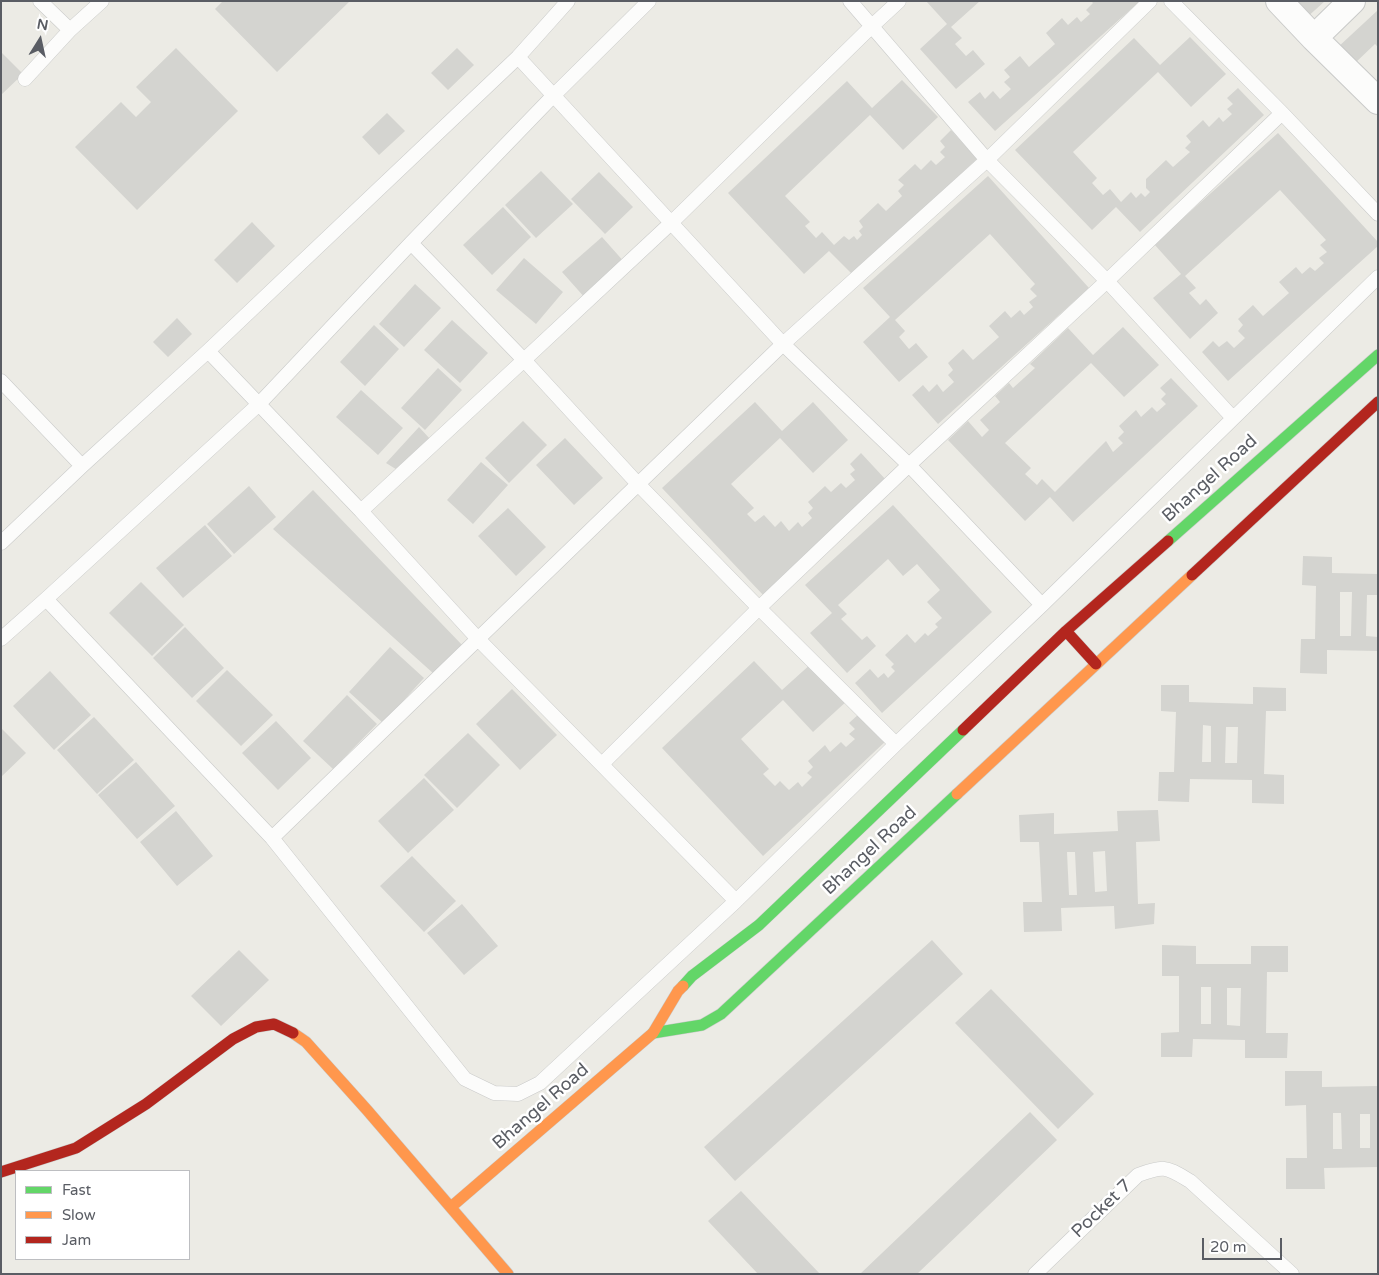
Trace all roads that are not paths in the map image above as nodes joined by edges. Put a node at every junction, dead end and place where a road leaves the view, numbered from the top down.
1 (40, 1) edge
2 (102, 1) edge
3 (568, 1) edge
4 (648, 1) edge
5 (850, 1) edge
6 (899, 1) edge
7 (1150, 1) edge
8 (1171, 1) edge
9 (1279, 1) edge
10 (1352, 1) edge
11 (872, 26) junction
12 (70, 30) junction
13 (1314, 38) junction
14 (518, 57) junction
15 (25, 79) dead end
16 (553, 96) junction
17 (1378, 101) edge
18 (1282, 113) junction
19 (988, 160) junction
20 (1378, 214) edge
21 (671, 223) junction
22 (410, 243) junction
23 (1378, 277) edge
24 (1106, 281) junction
25 (783, 344) junction
26 (208, 351) junction
27 (1378, 355) edge
28 (524, 360) junction
29 (1, 381) edge
30 (1378, 402) edge
31 (259, 404) junction
32 (1233, 418) junction
33 (909, 465) junction
34 (82, 466) junction
35 (638, 484) junction
36 (361, 511) junction
37 (1, 543) edge
38 (46, 599) junction
39 (1042, 605) junction
40 (759, 608) junction
41 (1066, 631) junction
42 (1, 639) edge
43 (478, 639) junction
44 (1096, 664) junction
45 (896, 744) junction
46 (602, 764) junction
47 (272, 838) junction
48 (736, 901) junction
49 (653, 1033) junction
50 (1, 1172) edge
51 (451, 1207) junction
52 (508, 1274) edge
53 (1035, 1274) edge
54 (1292, 1274) edge

1 - 12 lane
2 - 12 lane
3 - 14 lane
4 - 16 lane
5 - 11 lane
6 - 11 lane
7 - 19 lane
8 - 18 lane
9 - 13 street
10 - 13 street
11 - 19 lane
11 - 21 lane
12 - 15 lane
13 - 17 street
14 - 16 lane
14 - 26 lane
16 - 21 lane
16 - 22 lane
18 - 20 lane
18 - 24 lane
19 - 24 lane
19 - 25 lane
21 - 25 lane
21 - 28 lane
22 - 28 lane
22 - 31 lane
23 - 32 lane
24 - 32 lane
24 - 33 lane
25 - 33 lane
25 - 35 lane
26 - 31 lane
26 - 34 lane
27 - 41 street, Bhangel Road
28 - 35 lane
28 - 36 lane
29 - 34 lane
30 - 44 street, Bhangel Road
31 - 36 lane
31 - 38 lane
32 - 39 lane
33 - 39 lane
33 - 40 lane
34 - 37 lane
35 - 40 lane
35 - 43 lane
36 - 43 lane
38 - 42 lane
38 - 47 lane
39 - 45 lane
40 - 45 lane
40 - 46 lane
41 - 44 street
41 - 49 street, Bhangel Road
43 - 46 lane
43 - 47 lane
44 - 49 street, Bhangel Road
45 - 48 lane
46 - 48 lane
47 - 48 lane
49 - 51 street, Bhangel Road
50 - 51 street
51 - 52 street
53 - 54 lane, Pocket 7

